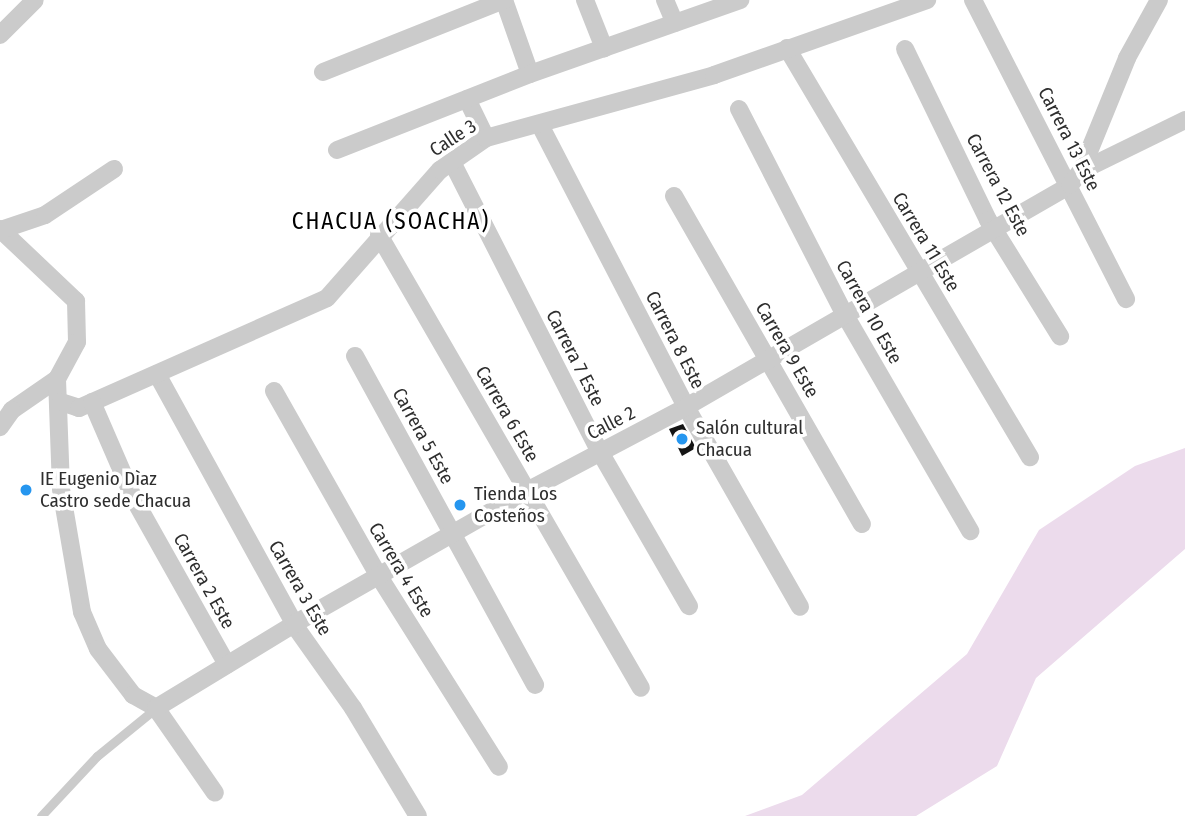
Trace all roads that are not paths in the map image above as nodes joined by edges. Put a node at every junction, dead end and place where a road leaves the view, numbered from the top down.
1 (35, 0) edge
2 (504, 0) edge
3 (585, 0) edge
4 (665, 0) edge
5 (740, 0) edge
6 (927, 0) edge
7 (973, 0) edge
8 (1159, 0) edge
9 (675, 23) junction
10 (0, 35) edge
11 (604, 48) junction
12 (787, 48) junction
13 (905, 49) dead end
14 (323, 72) dead end
15 (530, 74) junction
16 (467, 99) junction
17 (739, 109) dead end
18 (1185, 120) edge
19 (540, 125) junction
20 (486, 138) junction
21 (337, 150) dead end
22 (452, 162) junction
23 (114, 169) dead end
24 (1076, 178) junction
25 (674, 196) dead end
26 (996, 229) junction
27 (0, 230) edge
28 (379, 234) junction
29 (920, 273) junction
30 (1126, 299) dead end
31 (845, 316) junction
32 (1060, 336) dead end
33 (355, 356) dead end
34 (768, 359) junction
35 (157, 373) junction
36 (57, 379) junction
37 (274, 391) dead end
38 (61, 402) junction
39 (92, 402) junction
40 (686, 407) junction
41 (0, 427) edge
42 (600, 452) junction
43 (1030, 457) dead end
44 (527, 491) junction
45 (862, 524) dead end
46 (970, 531) dead end
47 (453, 536) junction
48 (380, 578) junction
49 (689, 606) dead end
50 (800, 607) dead end
51 (294, 624) junction
52 (227, 665) junction
53 (535, 685) dead end
54 (641, 688) dead end
55 (156, 708) junction
56 (499, 767) dead end
57 (215, 793) dead end
58 (41, 816) edge
59 (418, 816) edge

1 - 10 street
2 - 14 street
2 - 15 street
3 - 11 street
4 - 9 street
5 - 9 street
6 - 12 street, Calle 3
7 - 24 street, Carrera 13 Este
8 - 24 street
9 - 11 street
11 - 15 street
12 - 19 street, Calle 3
12 - 29 street, Carrera 11 Este
13 - 26 street, Carrera 12 Este
15 - 16 street
16 - 20 street
16 - 21 street
17 - 31 street, Carrera 10 Este
18 - 24 street, Calle 2
19 - 20 street, Calle 3
19 - 40 street, Carrera 8 Este
20 - 22 street, Calle 3
22 - 28 street, Calle 3
22 - 42 street, Carrera 7 Este
23 - 27 street
24 - 26 street, Calle 2
24 - 30 street, Carrera 13 Este
25 - 34 street, Carrera 9 Este
26 - 29 street, Calle 2
26 - 32 street, Carrera 12 Este
27 - 36 street
28 - 35 street, Calle 3
28 - 44 street, Carrera 6 Este
29 - 31 street, Calle 2
29 - 43 street, Carrera 11 Este
31 - 34 street, Calle 2
31 - 46 street, Carrera 10 Este
33 - 47 street, Carrera 5 Este
34 - 40 street, Calle 2
34 - 45 street, Carrera 9 Este
35 - 39 street, Calle 3
35 - 51 street, Carrera 3 Este
36 - 38 street
36 - 41 street
37 - 48 street, Carrera 4 Este
38 - 39 street, Calle 3
38 - 55 street
39 - 52 street, Carrera 2 Este
40 - 42 street, Calle 2
40 - 50 street, Carrera 8 Este
42 - 44 street, Calle 2
42 - 49 street, Carrera 7 Este
44 - 47 street, Calle 2
44 - 54 street, Carrera 6 Este
47 - 48 street, Calle 2
47 - 53 street, Carrera 5 Este
48 - 51 street, Calle 2
48 - 56 street, Carrera 4 Este
51 - 52 street, Calle 2
51 - 59 street, Carrera 3 Este
52 - 55 street, Calle 2
55 - 57 street
55 - 58 lane

